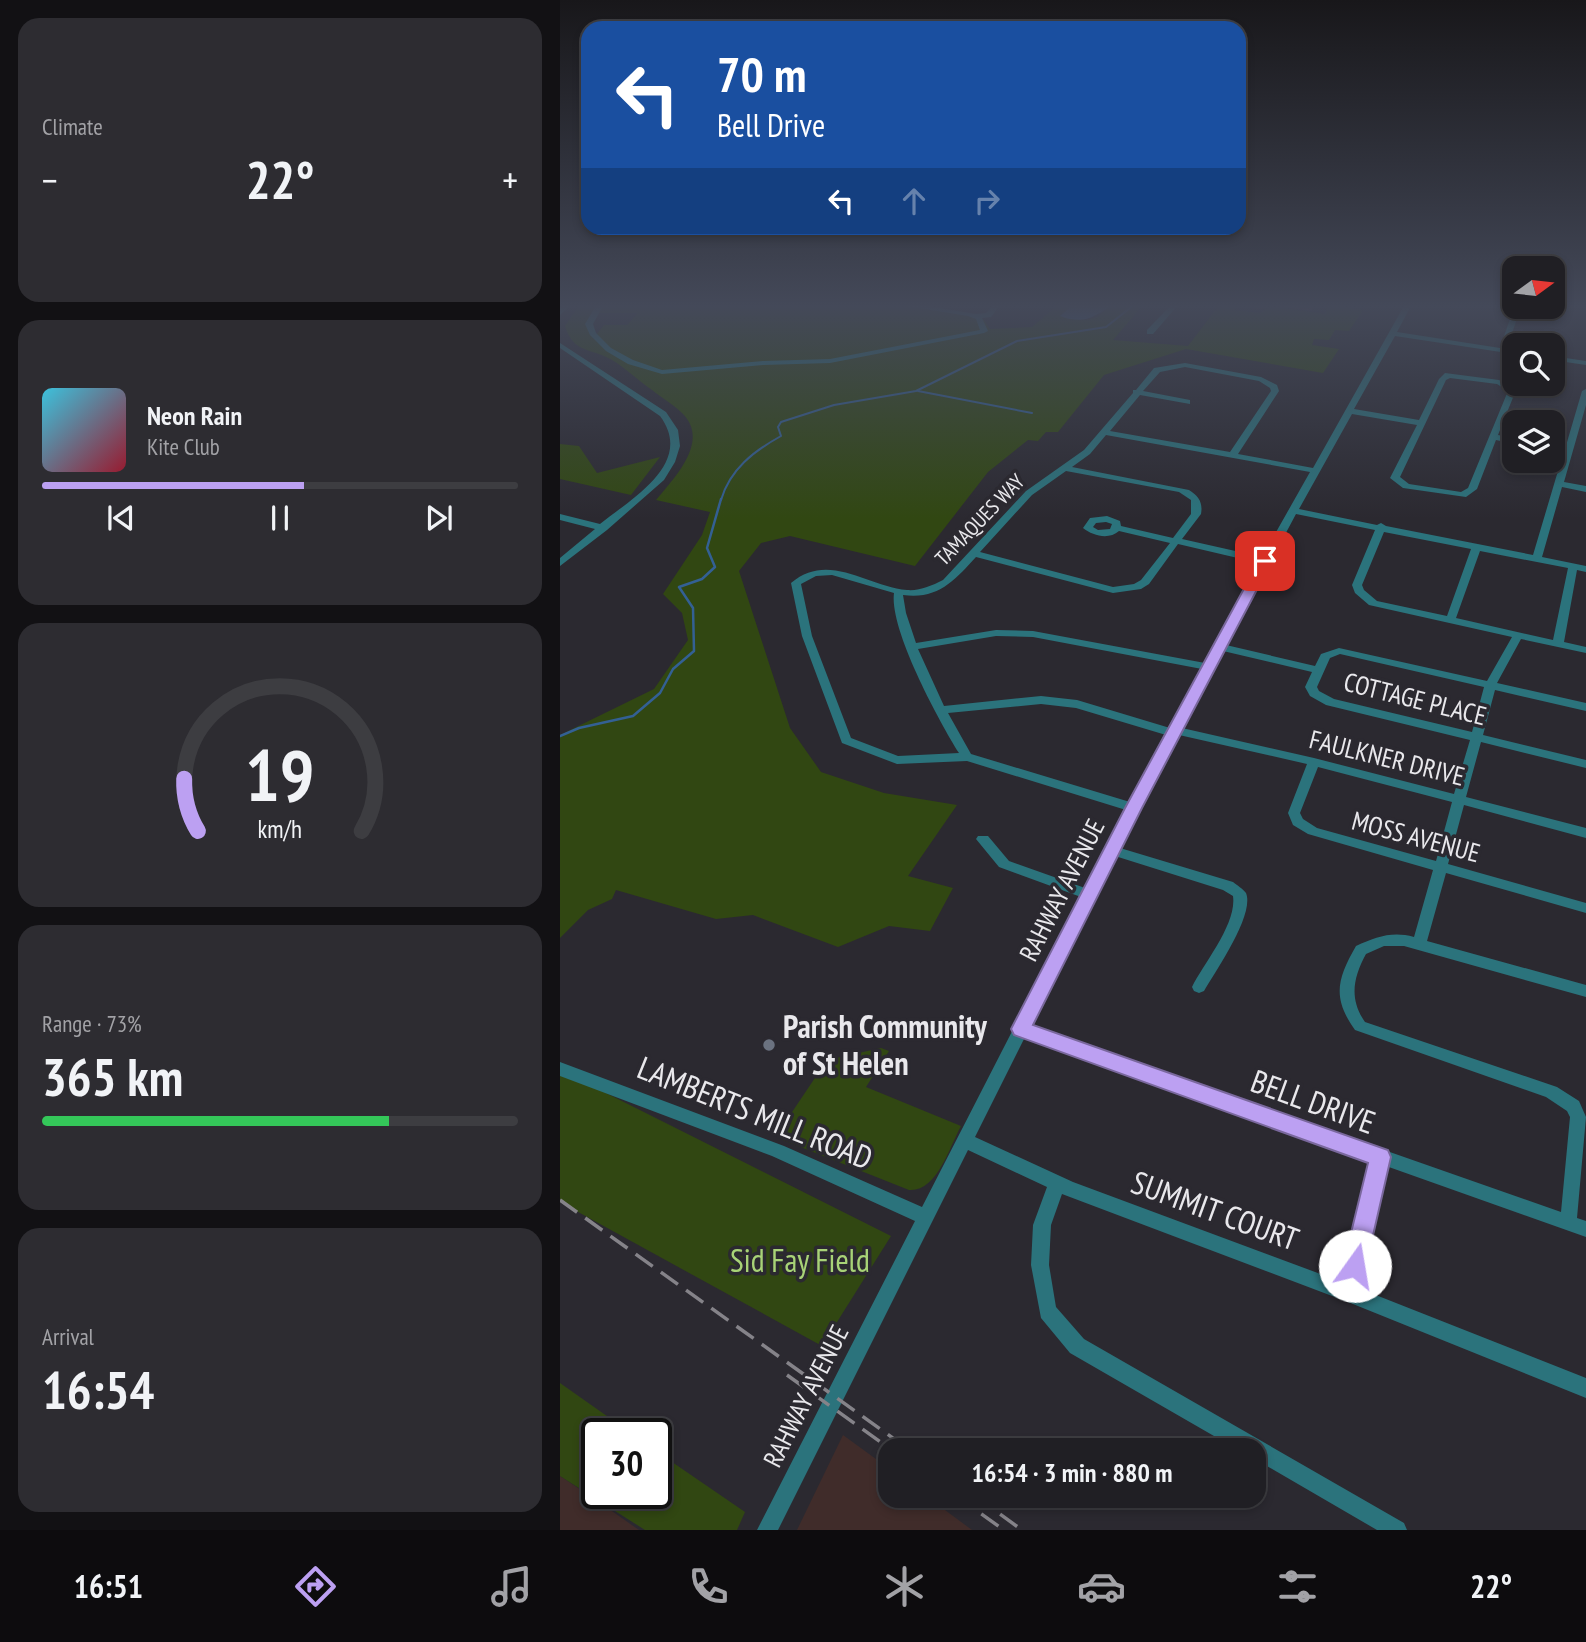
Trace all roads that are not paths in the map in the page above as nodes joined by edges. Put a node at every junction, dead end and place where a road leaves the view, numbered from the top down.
1 (605, 375) edge
2 (1152, 375) edge
3 (1229, 375) edge
4 (1371, 375) edge
5 (1448, 375) edge
6 (1451, 375) edge
7 (1586, 391) edge
8 (1136, 392) junction
9 (1187, 402) dead end
10 (1351, 411) junction
11 (1421, 423) junction
12 (1104, 432) junction
13 (1493, 437) junction
14 (1502, 439) edge
15 (1565, 451) edge
16 (1569, 452) junction
17 (1232, 456) junction
18 (1065, 468) junction
19 (1317, 471) junction
20 (1561, 484) junction
21 (1586, 489) edge
22 (1295, 511) junction
23 (560, 517) edge
24 (1381, 526) junction
25 (604, 528) junction
26 (1118, 528) dead end
27 (1176, 541) junction
28 (1477, 546) junction
29 (974, 553) junction
30 (1537, 558) junction
31 (1265, 561) junction
32 (560, 563) edge
33 (1573, 566) junction
34 (1586, 569) edge
35 (898, 594) junction
36 (1450, 621) junction
37 (1518, 635) junction
38 (1559, 644) junction
39 (913, 647) junction
40 (1221, 647) junction
41 (1586, 650) edge
42 (1210, 667) junction
43 (1318, 670) junction
44 (1492, 684) junction
45 (1586, 707) edge
46 (940, 710) junction
47 (1175, 732) junction
48 (1476, 737) junction
49 (967, 757) junction
50 (1314, 762) junction
51 (1586, 764) edge
52 (1459, 800) junction
53 (1133, 808) junction
54 (1586, 833) edge
55 (982, 839) dead end
56 (1112, 850) junction
57 (1440, 868) junction
58 (1089, 895) junction
59 (1586, 908) edge
60 (1419, 945) junction
61 (1199, 987) dead end
62 (1586, 991) edge
63 (1021, 1029) junction
64 (560, 1069) edge
65 (965, 1141) junction
66 (1380, 1157) junction
67 (1057, 1184) junction
68 (926, 1217) junction
69 (1568, 1224) junction
70 (1586, 1229) edge
71 (1348, 1293) junction
72 (1586, 1388) edge
73 (778, 1508) joint
74 (767, 1530) edge
75 (1397, 1530) edge

1 - 25 street
2 - 8 street, TAMAQUES WAY
3 - 17 street, TAMAQUES WAY
4 - 10 street, RAHWAY AVENUE
5 - 11 street
6 - 13 street
7 - 16 street
8 - 9 street
8 - 12 street, TAMAQUES WAY
10 - 11 street
10 - 19 street, RAHWAY AVENUE
11 - 13 street
12 - 17 street
12 - 18 street, TAMAQUES WAY
13 - 14 street
15 - 16 street
16 - 20 street
17 - 19 street
18 - 27 street
18 - 29 street, TAMAQUES WAY
19 - 22 street, RAHWAY AVENUE
20 - 21 street
20 - 30 street
22 - 24 street
22 - 31 street, RAHWAY AVENUE
23 - 25 street
24 - 28 street
24 - 36 street
25 - 32 street
26 - 27 street
27 - 29 street
27 - 31 street
28 - 30 street
28 - 36 street
29 - 35 street, TAMAQUES WAY
30 - 33 street
31 - 40 street, RAHWAY AVENUE
33 - 34 street
33 - 38 street
35 - 39 street
35 - 49 street, TAMAQUES WAY
36 - 37 street
37 - 38 street
37 - 44 street
38 - 41 street
39 - 42 street
39 - 46 street
40 - 42 street, RAHWAY AVENUE
40 - 43 street, COTTAGE PLACE
42 - 47 street, RAHWAY AVENUE
43 - 44 street
43 - 48 street, COTTAGE PLACE
44 - 45 street
44 - 48 street
46 - 47 street, FAULKNER DRIVE
46 - 49 street
47 - 50 street, FAULKNER DRIVE
47 - 53 street, RAHWAY AVENUE
48 - 51 street, COTTAGE PLACE
48 - 52 street
49 - 53 street
50 - 52 street, FAULKNER DRIVE
50 - 57 street, MOSS AVENUE
52 - 54 street, FAULKNER DRIVE
52 - 57 street
53 - 56 street, RAHWAY AVENUE
55 - 58 street
56 - 58 street, RAHWAY AVENUE
56 - 61 street
57 - 59 street, MOSS AVENUE
57 - 60 street
58 - 63 street, RAHWAY AVENUE
60 - 62 street
60 - 69 street
63 - 65 street, RAHWAY AVENUE
63 - 66 street, BELL DRIVE
64 - 68 street, LAMBERTS MILL ROAD
65 - 67 street, SUMMIT COURT
65 - 68 street, RAHWAY AVENUE
66 - 69 street, BELL DRIVE
66 - 71 street
67 - 71 street, SUMMIT COURT
67 - 75 street
68 - 73 street, RAHWAY AVENUE
69 - 70 street, BELL DRIVE
71 - 72 street, SUMMIT COURT
73 - 74 street

